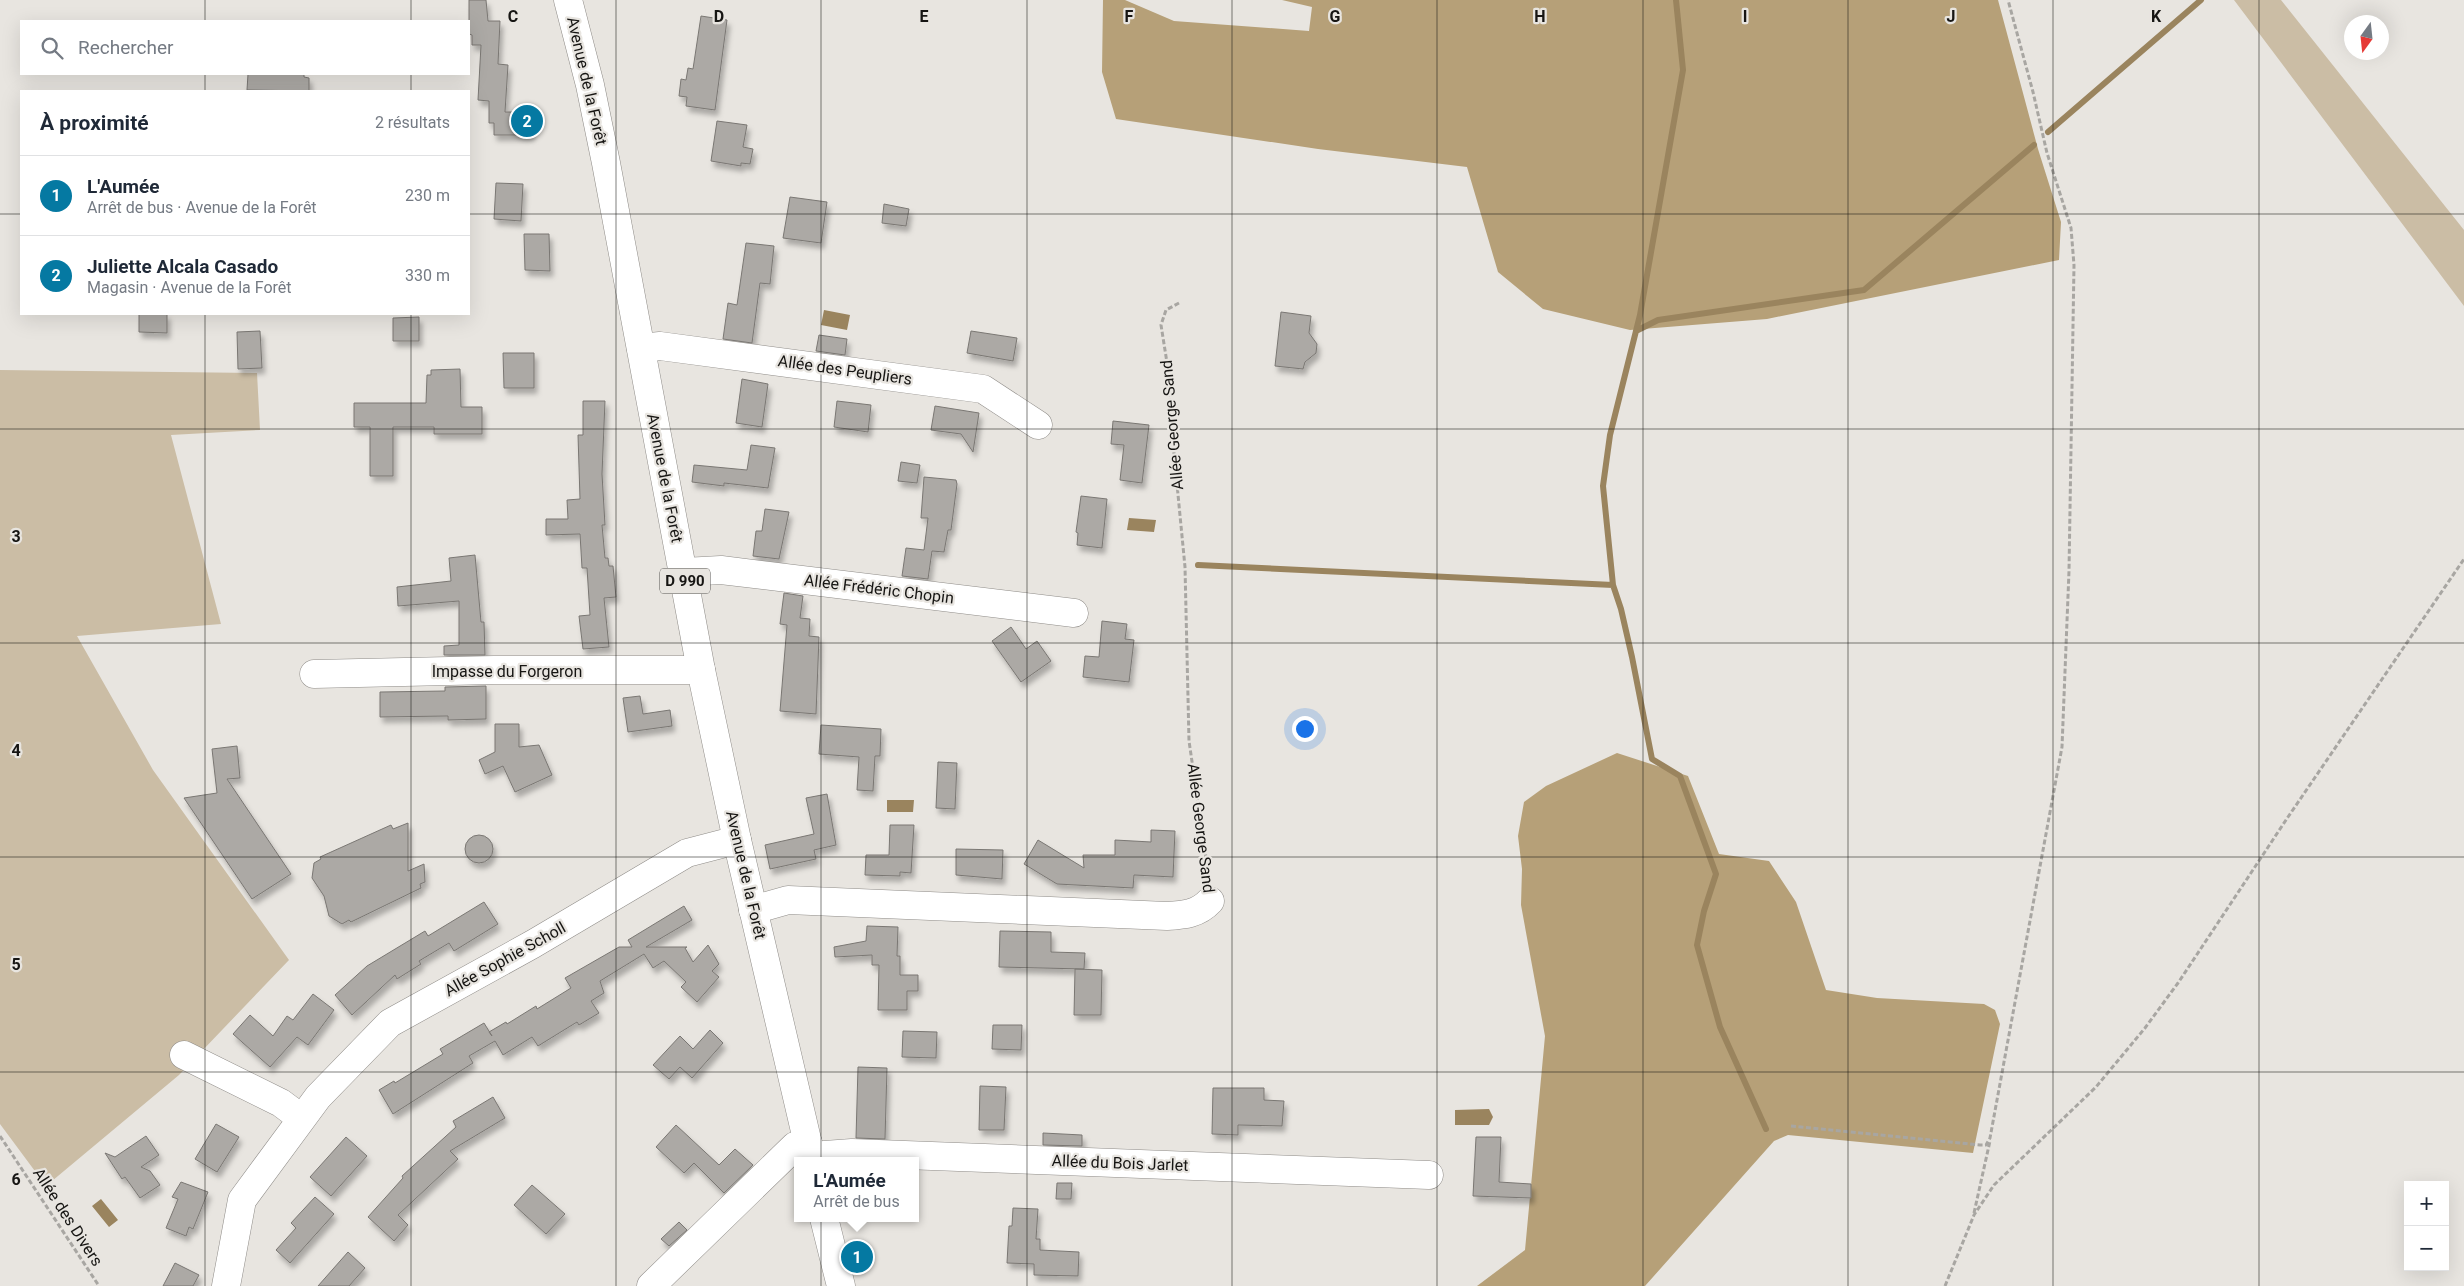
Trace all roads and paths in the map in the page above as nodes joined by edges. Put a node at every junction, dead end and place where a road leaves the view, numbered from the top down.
1 (568, 0) edge
2 (2008, 0) edge
3 (1179, 303) dead end
4 (641, 348) junction
5 (1038, 425) dead end
6 (2464, 558) edge
7 (684, 572) junction
8 (1074, 612) dead end
9 (701, 670) junction
10 (314, 674) dead end
11 (737, 840) junction
12 (1210, 901) joint
13 (753, 910) junction
14 (184, 1055) dead end
15 (301, 1118) junction
16 (1792, 1126) dead end
17 (0, 1136) edge
18 (1990, 1138) junction
19 (810, 1153) edge
20 (1429, 1175) dead end
21 (1974, 1215) junction
22 (825, 1222) edge
23 (99, 1286) edge
24 (226, 1286) edge
25 (651, 1286) edge
26 (840, 1286) edge
27 (1945, 1286) edge

1 - 4 street, Avenue de la Forêt / D 990
2 - 18 path
3 - 12 path, Allée George Sand
4 - 5 street, Allée des Peupliers
4 - 7 street, Avenue de la Forêt / D 990
6 - 21 path
7 - 8 street, Allée Frédéric Chopin
7 - 9 street, Avenue de la Forêt / D 990
9 - 10 street, Impasse du Forgeron
9 - 11 street, Avenue de la Forêt / D 990
11 - 13 street, Avenue de la Forêt / D 990
11 - 15 street, Allée Sophie Scholl
12 - 13 street, Allée George Sand
13 - 19 street, Avenue de la Forêt / D 990
14 - 15 street
15 - 24 street, Allée Sophie Scholl
16 - 18 path
17 - 23 path, Allée des Divers
18 - 21 path
19 - 20 street, Allée du Bois Jarlet
19 - 25 street
21 - 27 path
22 - 26 street

